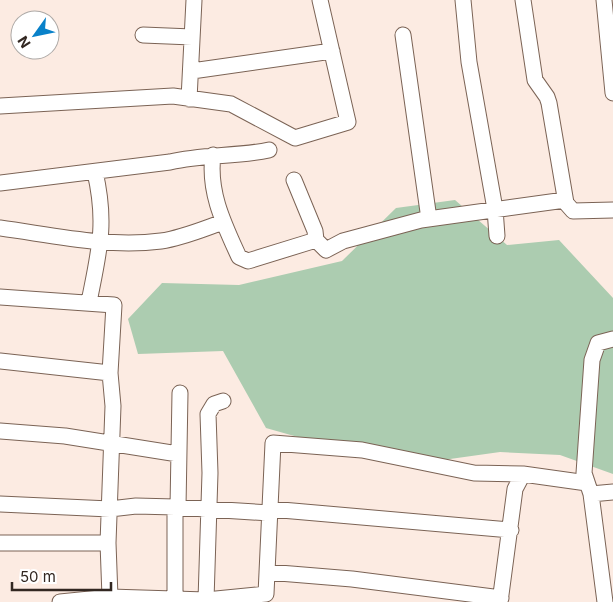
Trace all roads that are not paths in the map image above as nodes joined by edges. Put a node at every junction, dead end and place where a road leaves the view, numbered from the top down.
1 (194, 0) edge
2 (320, 0) edge
3 (463, 0) edge
4 (524, 0) edge
5 (604, 0) edge
6 (143, 35) dead end
7 (403, 35) dead end
8 (192, 37) junction
9 (332, 51) junction
10 (192, 71) junction
11 (613, 93) edge
12 (189, 99) junction
13 (0, 106) edge
14 (269, 150) dead end
15 (213, 155) junction
16 (96, 172) junction
17 (294, 180) dead end
18 (0, 183) edge
19 (565, 200) junction
20 (495, 209) junction
21 (613, 210) edge
22 (429, 219) junction
23 (223, 222) junction
24 (0, 228) edge
25 (497, 236) dead end
26 (316, 240) junction
27 (101, 241) junction
28 (0, 297) edge
29 (89, 302) junction
30 (613, 340) edge
31 (0, 361) edge
32 (110, 373) junction
33 (180, 393) dead end
34 (223, 401) dead end
35 (0, 431) edge
36 (111, 444) junction
37 (178, 454) junction
38 (523, 474) junction
39 (589, 488) junction
40 (613, 492) edge
41 (0, 504) edge
42 (176, 507) junction
43 (110, 509) junction
44 (208, 509) junction
45 (270, 511) junction
46 (511, 530) junction
47 (108, 542) junction
48 (0, 543) edge
49 (268, 572) junction
50 (103, 599) edge
51 (175, 600) junction
52 (206, 600) junction
53 (227, 600) edge
54 (500, 600) edge
55 (60, 602) edge
56 (605, 602) edge

1 - 8 street
2 - 9 street
3 - 20 street
4 - 19 street
5 - 11 street
6 - 8 street
7 - 22 street
8 - 10 street
9 - 10 street
9 - 12 street
10 - 12 street
12 - 13 street
14 - 15 street
15 - 16 street
15 - 23 street
16 - 18 street
16 - 27 street
17 - 26 street
19 - 20 street
19 - 21 street
20 - 22 street
20 - 25 street
22 - 26 street
23 - 26 street
23 - 27 street
24 - 27 street
27 - 29 street
28 - 29 street
29 - 32 street
30 - 39 street
31 - 32 street
32 - 36 street
33 - 37 street
34 - 44 street
35 - 36 street
36 - 37 street
36 - 43 street
37 - 42 street
38 - 39 street
38 - 45 street
38 - 46 street
39 - 40 street
39 - 56 street
41 - 43 street
42 - 43 street
42 - 44 street
42 - 51 street
43 - 47 street
44 - 45 street
44 - 52 street
45 - 46 street
45 - 49 street
46 - 54 street
47 - 48 street
47 - 50 street
49 - 53 street
49 - 54 street
50 - 51 street
50 - 55 street
51 - 52 street
52 - 53 street

